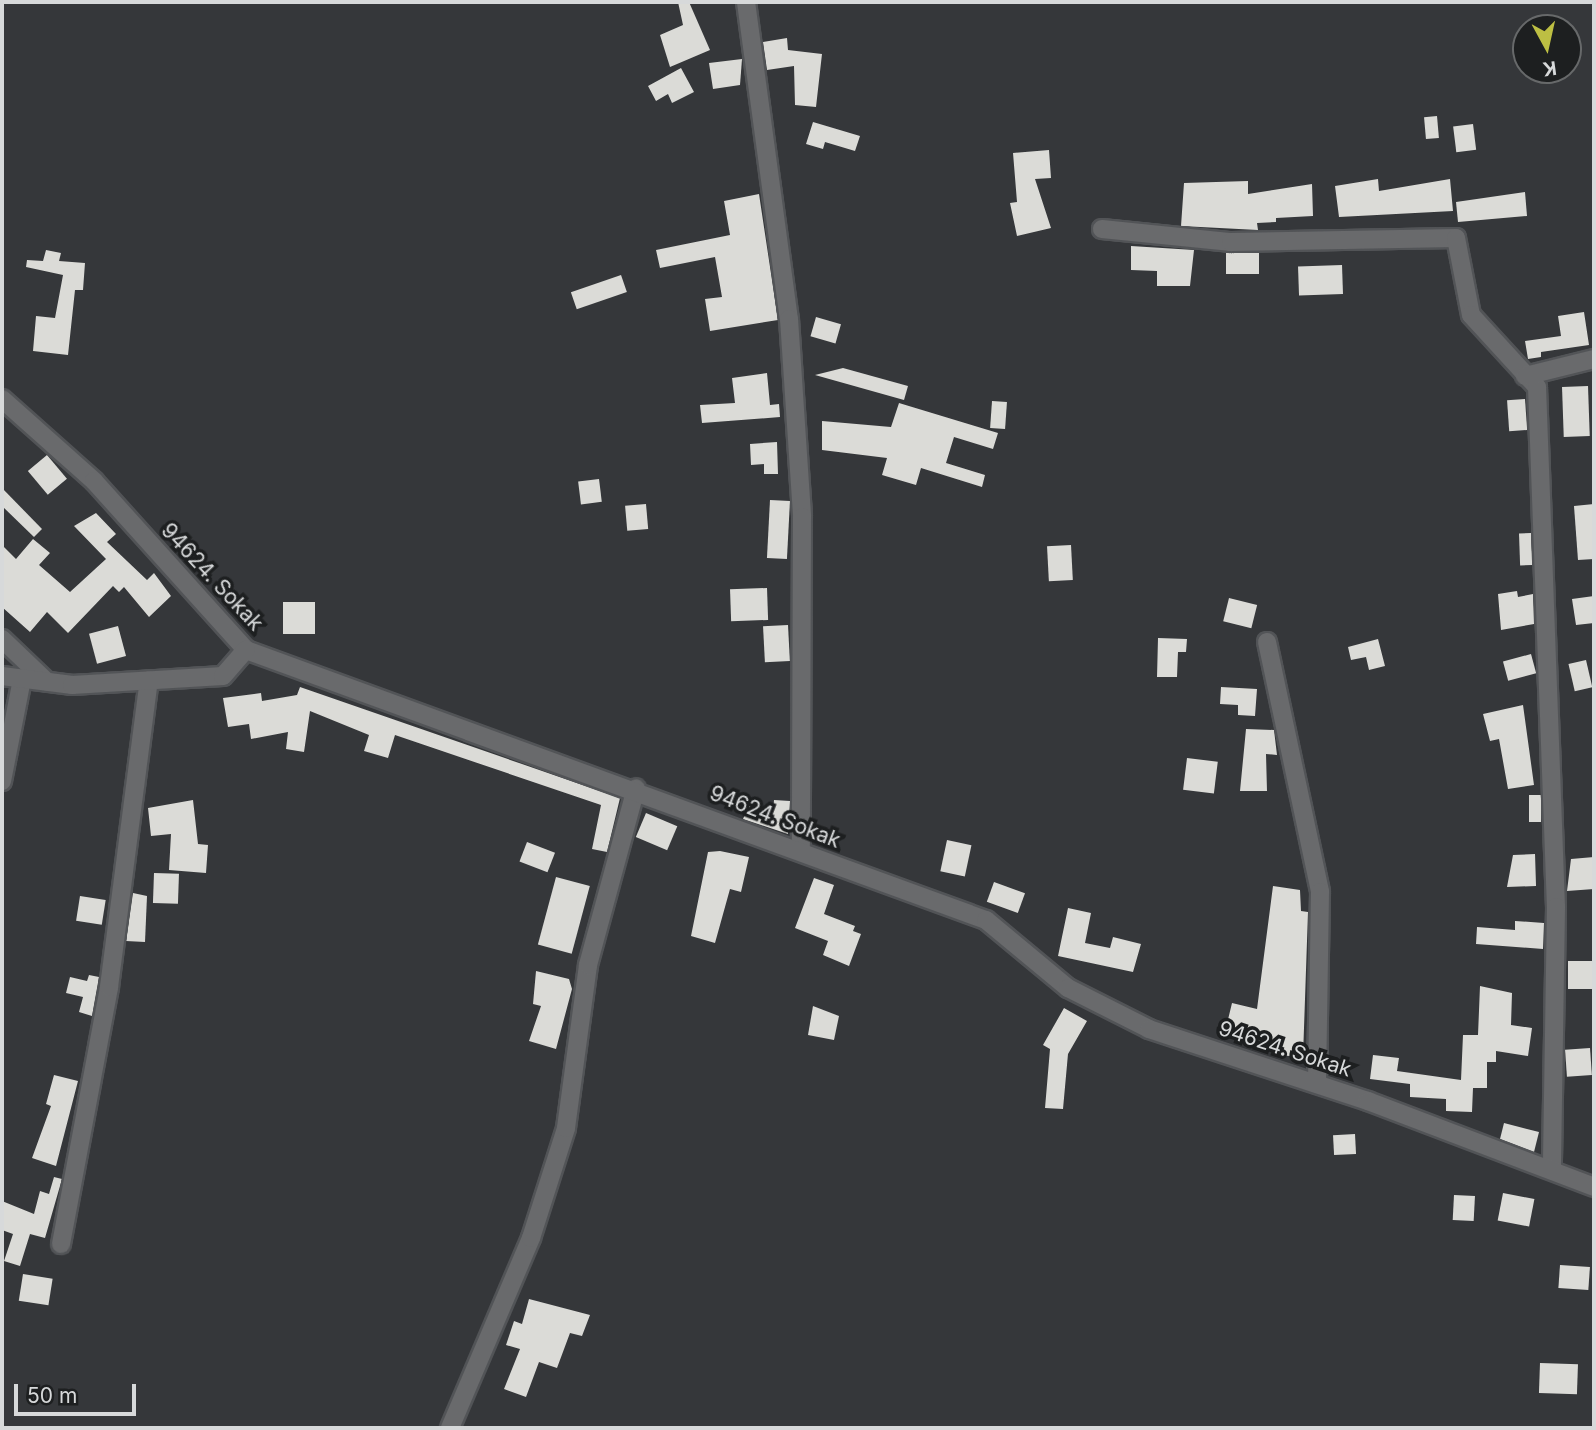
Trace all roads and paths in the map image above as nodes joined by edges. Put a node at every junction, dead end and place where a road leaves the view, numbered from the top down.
1 (746, 2) edge
2 (1102, 229) dead end
3 (1594, 359) edge
4 (1525, 376) junction
5 (2, 399) edge
6 (2, 639) edge
7 (1267, 642) dead end
8 (246, 650) junction
9 (2, 676) edge
10 (22, 679) junction
11 (149, 681) junction
12 (47, 682) junction
13 (2, 781) edge
14 (636, 788) junction
15 (801, 851) junction
16 (1317, 1084) junction
17 (1552, 1170) junction
18 (1594, 1187) edge
19 (61, 1244) dead end
20 (450, 1428) edge

1 - 15 street
2 - 4 street
3 - 4 street
4 - 17 street
5 - 8 street, 94624. Sokak
6 - 12 street
7 - 16 street
8 - 11 street
8 - 14 street, 94624. Sokak
9 - 10 street
10 - 12 street
10 - 13 street
11 - 12 street
11 - 19 street
14 - 15 street, 94624. Sokak
14 - 20 street
15 - 16 street, 94624. Sokak
16 - 17 street, 94624. Sokak
17 - 18 street, 94624. Sokak

